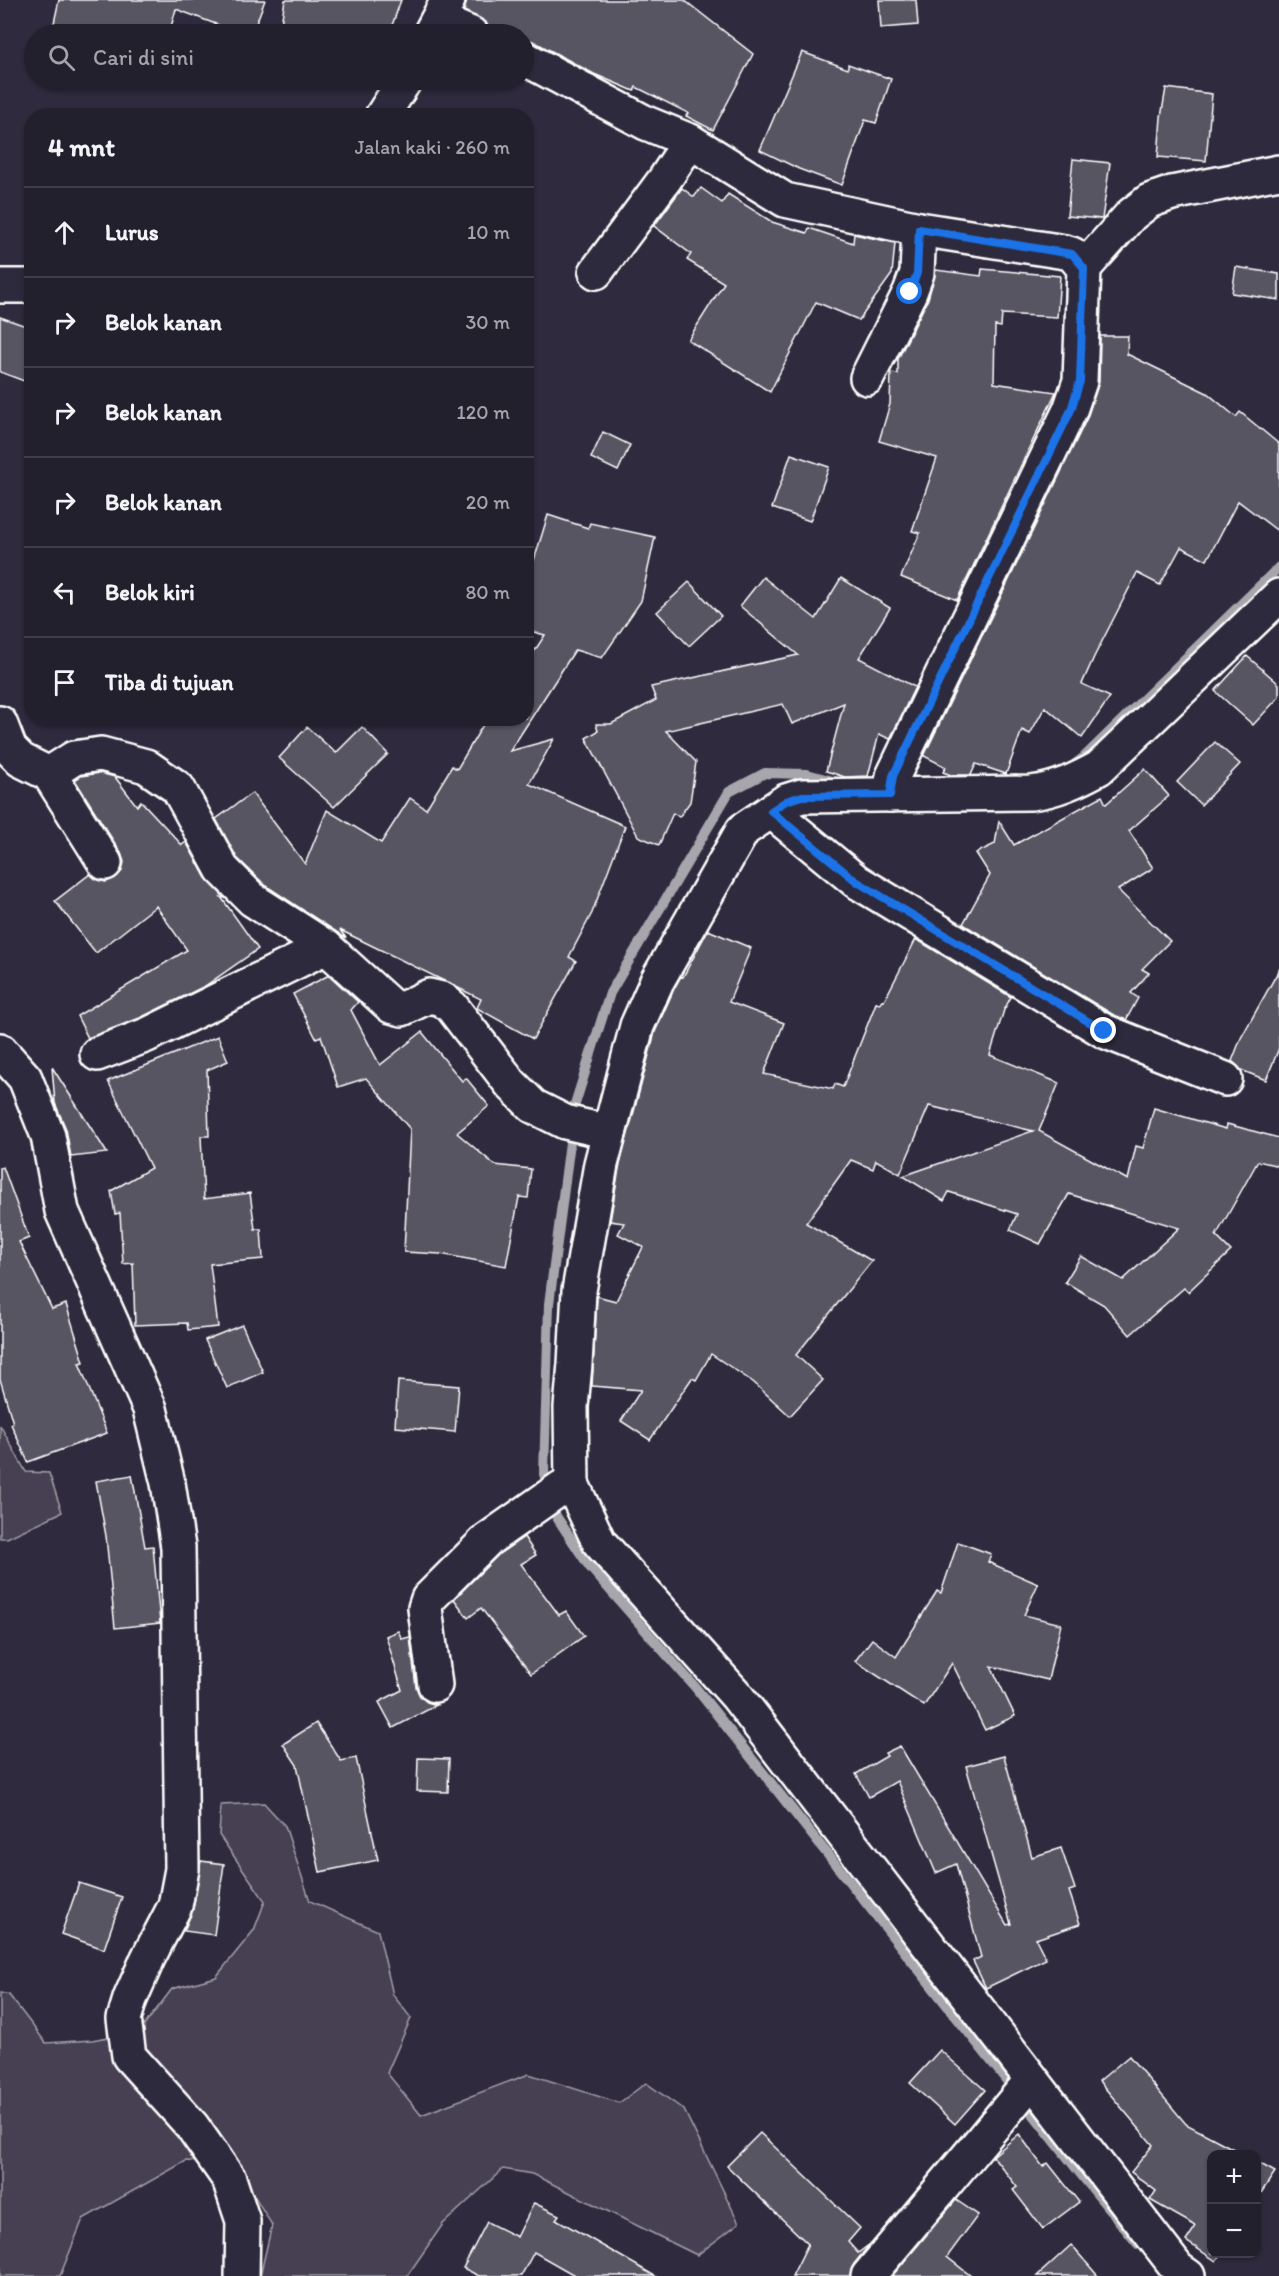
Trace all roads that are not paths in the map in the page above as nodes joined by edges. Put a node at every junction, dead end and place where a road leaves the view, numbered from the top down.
1 (534, 63) edge
2 (399, 90) edge
3 (387, 108) edge
4 (690, 141) junction
5 (1279, 172) edge
6 (919, 229) junction
7 (1084, 268) junction
8 (596, 272) dead end
9 (0, 286) edge
10 (24, 286) edge
11 (867, 378) dead end
12 (1279, 596) edge
13 (0, 723) edge
14 (49, 774) junction
15 (891, 787) junction
16 (771, 811) junction
17 (105, 863) dead end
18 (326, 947) junction
19 (0, 1050) edge
20 (97, 1054) dead end
21 (1225, 1079) dead end
22 (588, 1127) junction
23 (559, 1491) junction
24 (435, 1685) dead end
25 (1020, 2094) junction
26 (1176, 2274) edge
27 (242, 2276) edge
28 (868, 2276) edge

1 - 4 street
2 - 3 street
4 - 6 street
4 - 8 street
5 - 7 street
6 - 7 street
6 - 11 street
7 - 15 street
9 - 10 street
12 - 15 street
13 - 14 street
14 - 17 street
14 - 18 street
15 - 16 street
16 - 21 street
16 - 22 street
18 - 20 street
18 - 22 street
19 - 27 street
22 - 23 street
23 - 24 street
23 - 25 street
25 - 26 street
25 - 28 street

